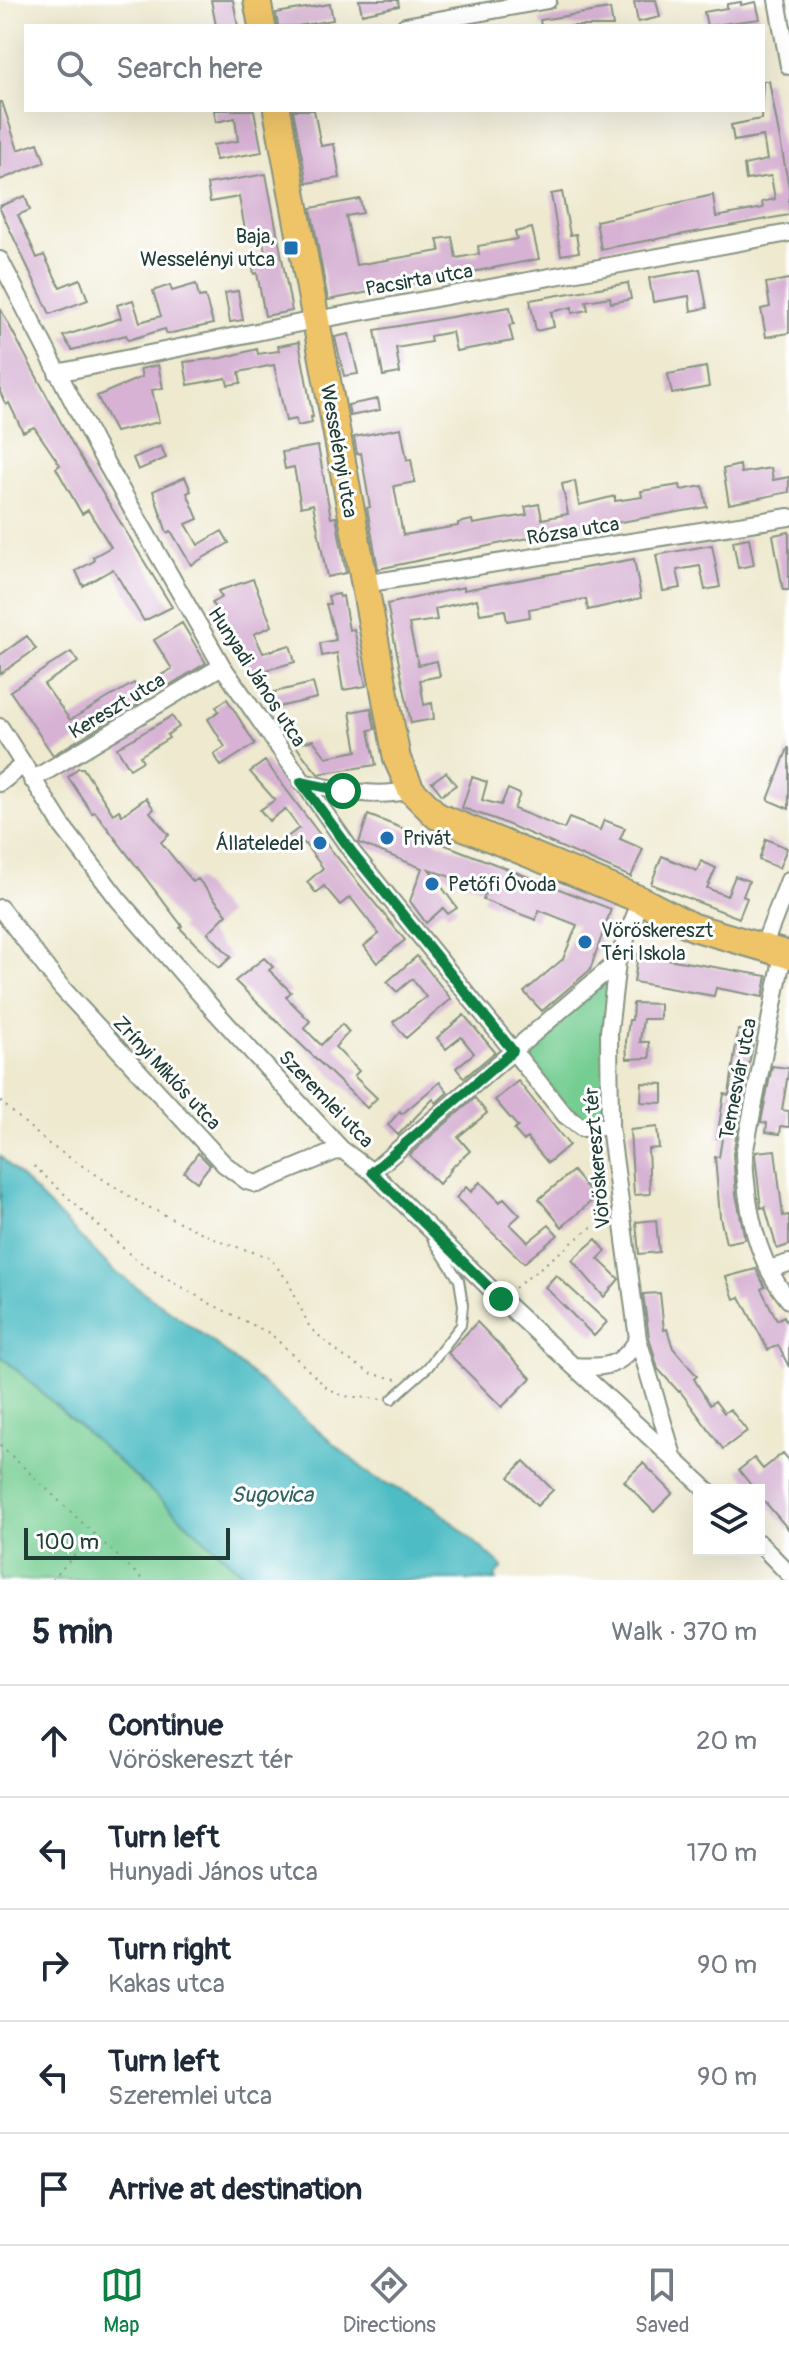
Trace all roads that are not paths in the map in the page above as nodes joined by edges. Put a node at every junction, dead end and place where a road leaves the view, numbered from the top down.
1 (257, 0) edge
2 (548, 0) edge
3 (777, 0) edge
4 (262, 24) edge
5 (416, 24) edge
6 (789, 66) edge
7 (277, 112) edge
8 (789, 233) edge
9 (0, 260) edge
10 (315, 320) junction
11 (57, 373) junction
12 (789, 517) edge
13 (364, 586) junction
14 (222, 666) junction
15 (0, 727) edge
16 (23, 765) junction
17 (32, 780) junction
18 (301, 782) junction
19 (0, 783) edge
20 (411, 790) junction
21 (789, 880) edge
22 (641, 900) junction
23 (0, 908) edge
24 (778, 952) edge
25 (617, 962) junction
26 (513, 1051) junction
27 (610, 1126) junction
28 (341, 1149) junction
29 (372, 1172) junction
30 (418, 1218) junction
31 (789, 1263) edge
32 (769, 1269) junction
33 (789, 1300) edge
34 (638, 1339) junction
35 (573, 1366) junction
36 (392, 1399) road end
37 (674, 1458) junction
38 (701, 1484) edge
39 (765, 1549) edge
40 (789, 1574) edge

1 - 4 main road
2 - 5 street
3 - 6 street
7 - 10 main road, Wesselényi utca
8 - 10 street, Pacsirta utca
9 - 11 street, Hunyadi János utca
10 - 11 street, Pacsirta utca
10 - 13 main road, Wesselényi utca
11 - 14 street, Hunyadi János utca
12 - 13 street, Rózsa utca
13 - 20 main road, Wesselényi utca
14 - 17 street, Kereszt utca
14 - 18 street, Hunyadi János utca
15 - 16 street, Szeremlei utca
16 - 17 street, Szeremlei utca
16 - 19 street
17 - 28 street, Szeremlei utca
18 - 20 street
18 - 26 street, Hunyadi János utca
20 - 22 main road
21 - 24 street, Temesvár utca
22 - 24 main road
22 - 25 street, Vöröskereszt tér
23 - 28 street, Zrínyi Miklós utca
24 - 32 street, Temesvár utca
25 - 26 street
25 - 27 street, Vöröskereszt tér
26 - 27 street, Hunyadi János utca
26 - 29 street
27 - 34 street, Vöröskereszt tér
28 - 29 street, Szeremlei utca
29 - 30 street, Szeremlei utca
30 - 35 street, Szeremlei utca
30 - 36 lane
31 - 32 street
32 - 33 street, Temesvár utca
34 - 35 street
34 - 37 street, Vöröskereszt tér
35 - 37 street, Szeremlei utca
37 - 38 street, Szeremlei utca
39 - 40 street

